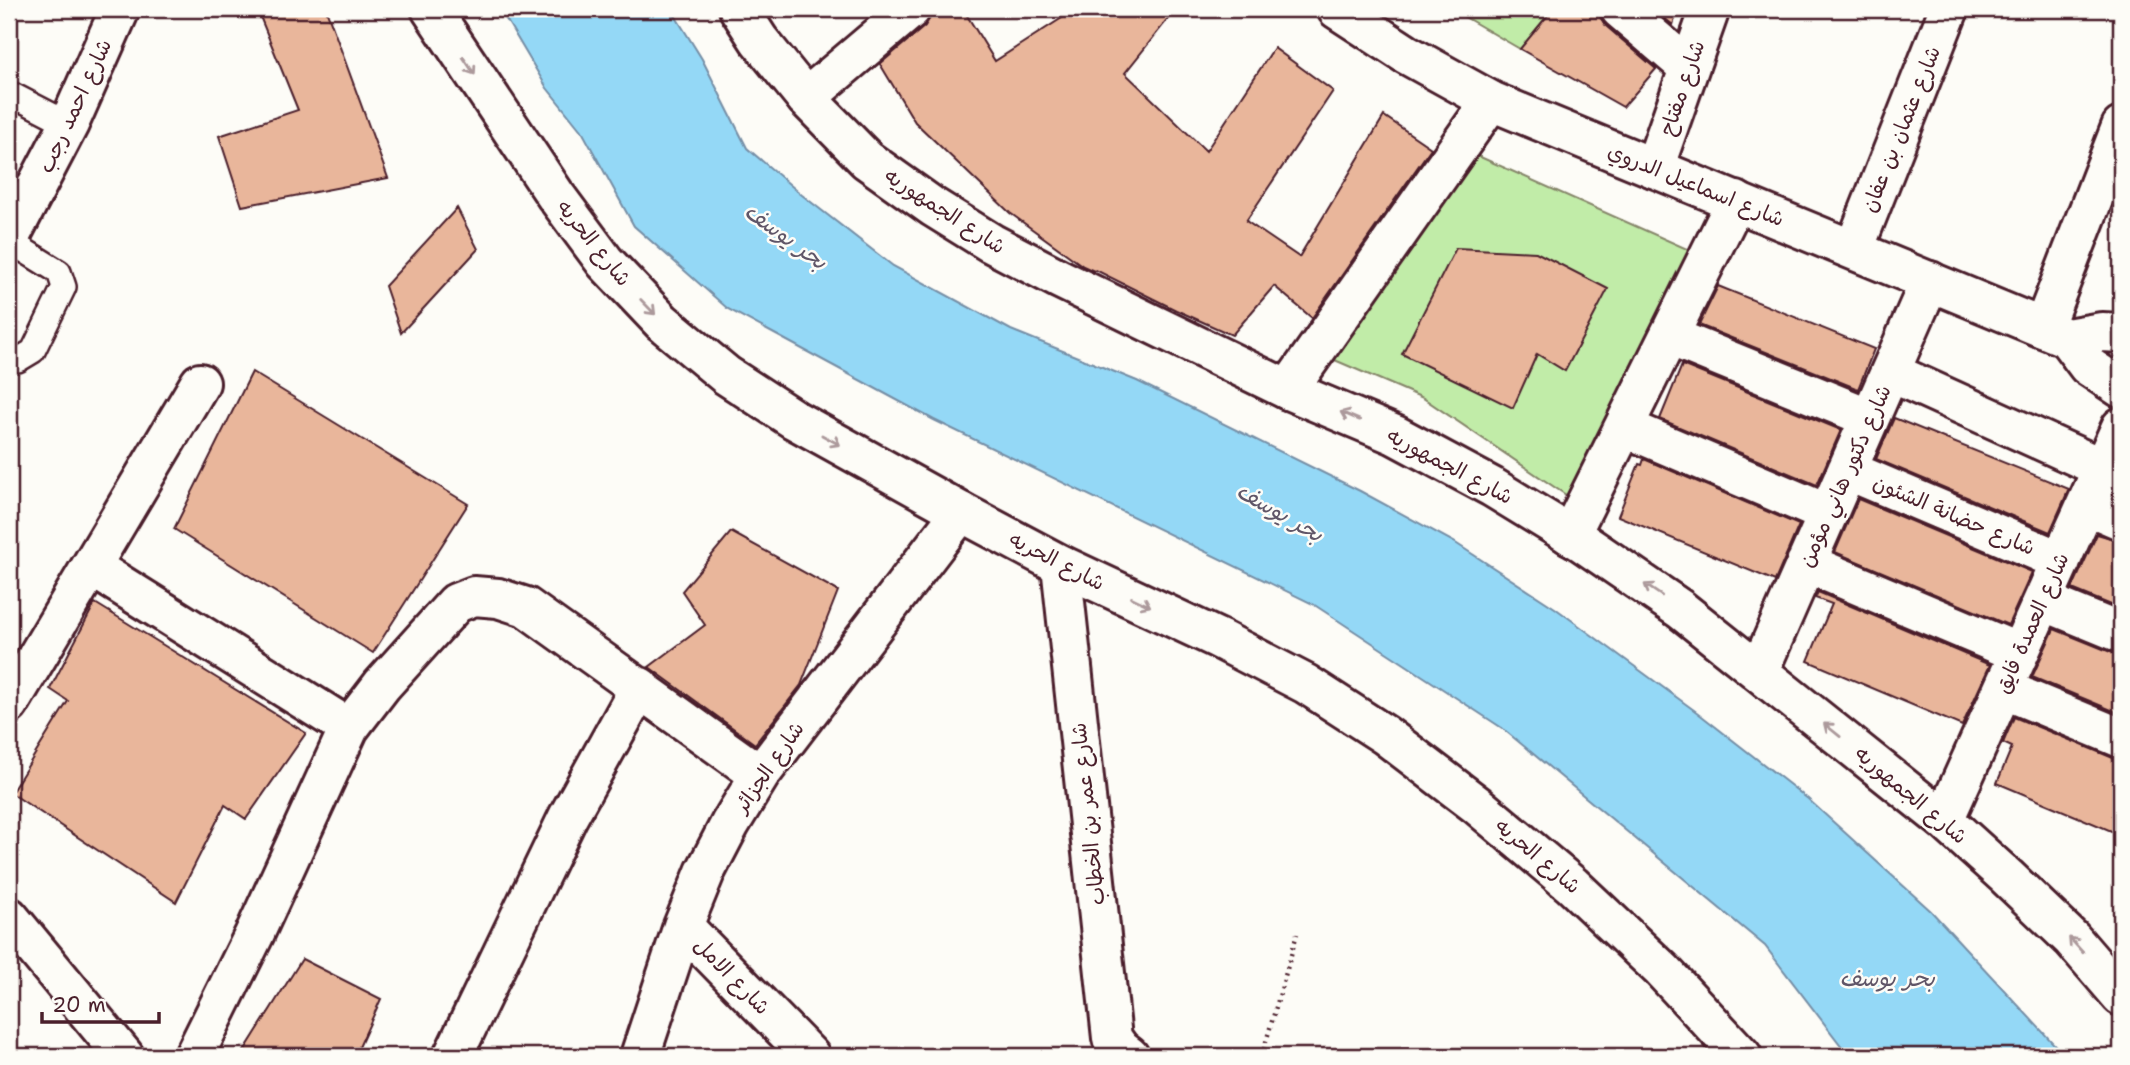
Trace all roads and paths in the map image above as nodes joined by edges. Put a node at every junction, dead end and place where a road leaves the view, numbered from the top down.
1 (120, 9) edge
2 (431, 9) edge
3 (739, 9) edge
4 (911, 9) edge
5 (1337, 9) edge
6 (1620, 9) edge
7 (1710, 9) edge
8 (1949, 9) edge
9 (1689, 68) junction
10 (9, 93) edge
11 (806, 98) junction
12 (1492, 101) junction
13 (69, 124) junction
14 (2121, 127) edge
15 (1654, 168) junction
16 (1736, 201) junction
17 (10, 236) edge
18 (1854, 249) junction
19 (1930, 281) junction
20 (2055, 333) junction
21 (2121, 333) edge
22 (1669, 336) junction
23 (9, 360) edge
24 (1891, 372) junction
25 (200, 383) dead end
26 (2121, 388) edge
27 (1288, 390) junction
28 (1870, 418) junction
29 (1624, 427) junction
30 (2121, 427) edge
31 (2102, 468) junction
32 (1847, 470) junction
33 (2086, 505) junction
34 (961, 512) junction
35 (1828, 514) junction
36 (2121, 520) edge
37 (1570, 535) junction
38 (2061, 561) junction
39 (1806, 563) junction
40 (1061, 565) junction
41 (92, 566) junction
42 (2043, 601) junction
43 (2121, 633) edge
44 (2019, 653) junction
45 (1759, 671) junction
46 (640, 687) junction
47 (2003, 689) junction
48 (9, 704) edge
49 (349, 728) junction
50 (2121, 738) edge
51 (760, 775) junction
52 (1944, 820) junction
53 (9, 917) edge
54 (683, 926) junction
55 (1297, 934) dead end
56 (2119, 987) edge
57 (124, 1056) edge
58 (194, 1056) edge
59 (453, 1056) edge
60 (640, 1056) edge
61 (810, 1056) edge
62 (1129, 1056) edge
63 (1262, 1056) edge
64 (1742, 1056) edge

1 - 13 street, شارع احمد رجب
2 -> 34 street, شارع الحريه
3 - 11 street, شارع الجمهوريه
4 - 11 street
5 - 12 street, شارع اسماعيل الدروي
6 - 9 street
7 - 9 street, شارع مفتاح
8 - 18 street, شارع عثمان بن عفان
9 - 15 street, شارع مفتاح
10 - 13 lane
11 - 27 street, شارع الجمهوريه
12 - 15 street, شارع اسماعيل الدروي
12 - 27 street
13 - 17 street, شارع احمد رجب
14 - 20 street
15 - 16 street, شارع اسماعيل الدروي
16 - 18 street, شارع اسماعيل الدروي
16 - 22 street
17 - 23 lane
18 - 19 street, شارع اسماعيل الدروي
19 - 20 street, شارع اسماعيل الدروي
19 - 24 street, شارع دكتور هاني مؤمن
20 - 21 street
20 - 26 street
22 - 28 street
22 - 29 street
24 - 28 street, شارع دكتور هاني مؤمن
24 - 31 street
25 - 41 street
37 -> 27 street, شارع الجمهوريه
28 - 32 street, شارع دكتور هاني مؤمن
29 - 35 street
29 - 37 street
30 - 31 street, شارع العمدة فايق
31 - 33 street, شارع العمدة فايق
32 - 35 street, شارع دكتور هاني مؤمن
32 - 38 street, شارع حضانة الشئون
33 - 36 street
33 - 38 street, شارع العمدة فايق
34 - 40 street, شارع الحريه
34 - 51 street, شارع الجزائر
35 - 39 street, شارع دكتور هاني مؤمن
45 -> 37 street, شارع الجمهوريه
38 - 42 street, شارع العمدة فايق
39 - 44 street
39 - 45 street, شارع دكتور هاني مؤمن
40 - 62 street, شارع عمر بن الخطاب
40 -> 64 street, شارع الحريه
41 - 48 street
41 - 49 street
42 - 43 street
42 - 44 street, شارع العمدة فايق
44 - 47 street, شارع العمدة فايق
52 -> 45 street, شارع الجمهوريه
46 - 49 street
46 - 51 street
46 - 59 street
47 - 50 street
47 - 52 street, شارع العمدة فايق
49 - 58 street
51 - 54 street, شارع الجزائر
56 -> 52 street, شارع الجمهوريه
53 - 57 street
54 - 60 street, شارع الجزائر
54 - 61 street, شارع الامل
55 - 63 path

